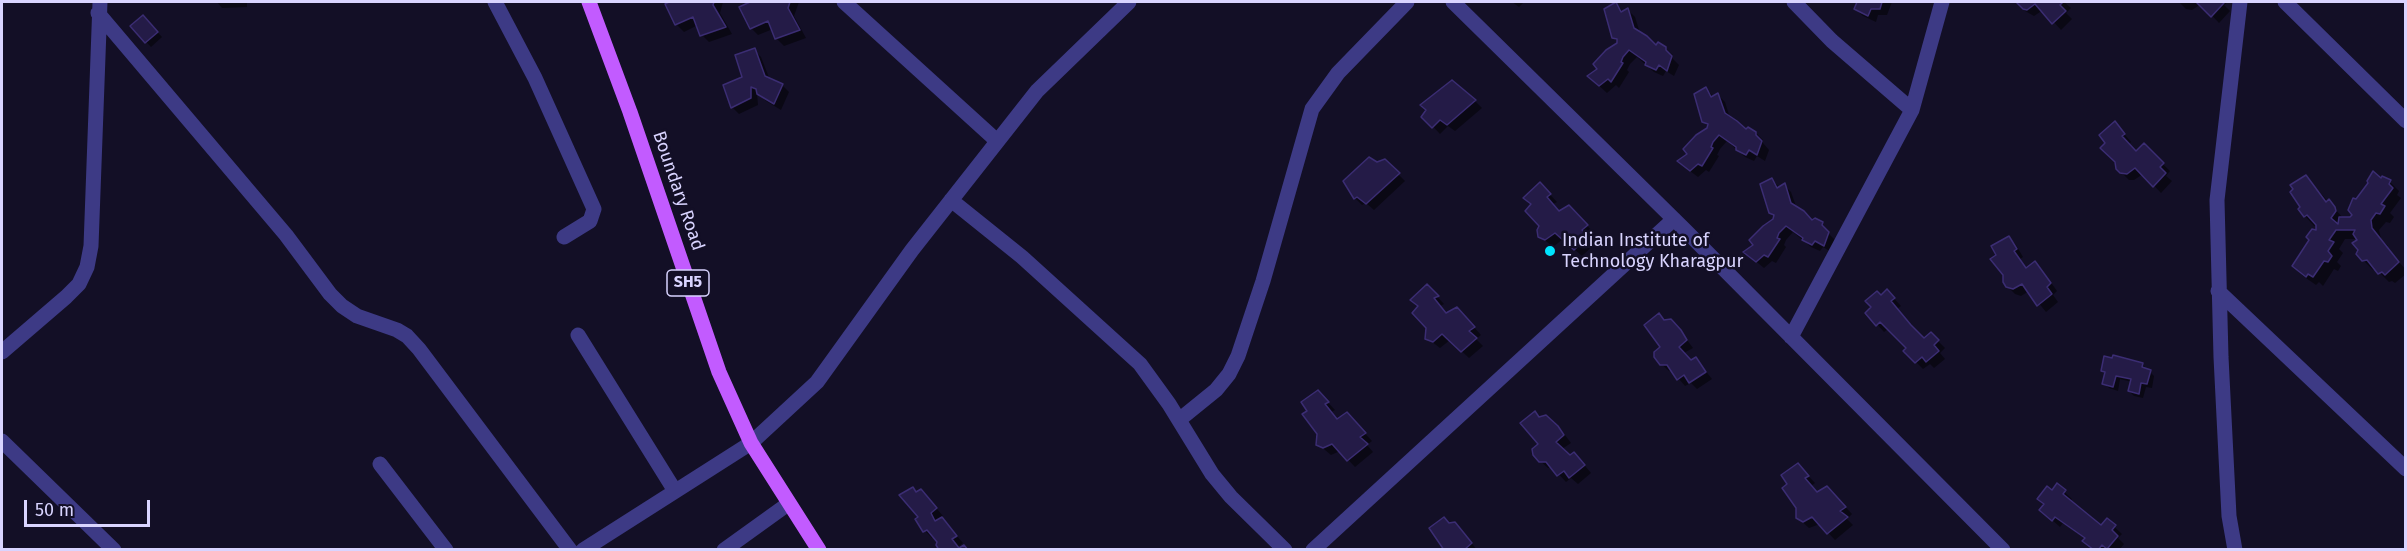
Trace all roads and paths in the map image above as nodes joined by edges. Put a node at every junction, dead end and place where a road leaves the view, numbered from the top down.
1 (495, 2) edge
2 (589, 2) edge
3 (844, 2) edge
4 (1129, 2) edge
5 (1407, 2) edge
6 (1453, 2) edge
7 (1794, 2) edge
8 (1942, 2) edge
9 (2240, 2) edge
10 (2285, 2) edge
11 (99, 7) edge
12 (1912, 110) junction
13 (2406, 120) edge
14 (997, 141) junction
15 (951, 200) junction
16 (1674, 219) junction
17 (564, 237) dead end
18 (2218, 291) junction
19 (578, 335) dead end
20 (1791, 337) junction
21 (2, 352) edge
22 (1179, 420) junction
23 (2, 441) edge
24 (751, 443) junction
25 (380, 464) dead end
26 (2406, 470) edge
27 (675, 491) junction
28 (788, 504) junction
29 (114, 549) edge
30 (446, 549) edge
31 (570, 549) edge
32 (583, 549) edge
33 (724, 549) edge
34 (819, 549) edge
35 (1285, 549) edge
36 (1313, 549) edge
37 (2003, 549) edge
38 (2235, 549) edge

1 - 17 street
2 - 24 main road, Boundary Road / SH5
3 - 14 street
4 - 14 street
5 - 22 street
6 - 16 street
7 - 12 street
8 - 12 street
9 - 18 street
10 - 13 street
11 - 21 street
11 - 31 street
12 - 20 street
14 - 15 street
15 - 22 street
15 - 24 street
16 - 20 street
16 - 36 street
18 - 26 street
18 - 38 street
19 - 27 street
20 - 37 street
22 - 35 street
23 - 29 street
24 - 27 street
24 - 28 main road, Boundary Road / SH5
25 - 30 street
27 - 32 street
28 - 33 street
28 - 34 main road, Boundary Road / SH5

